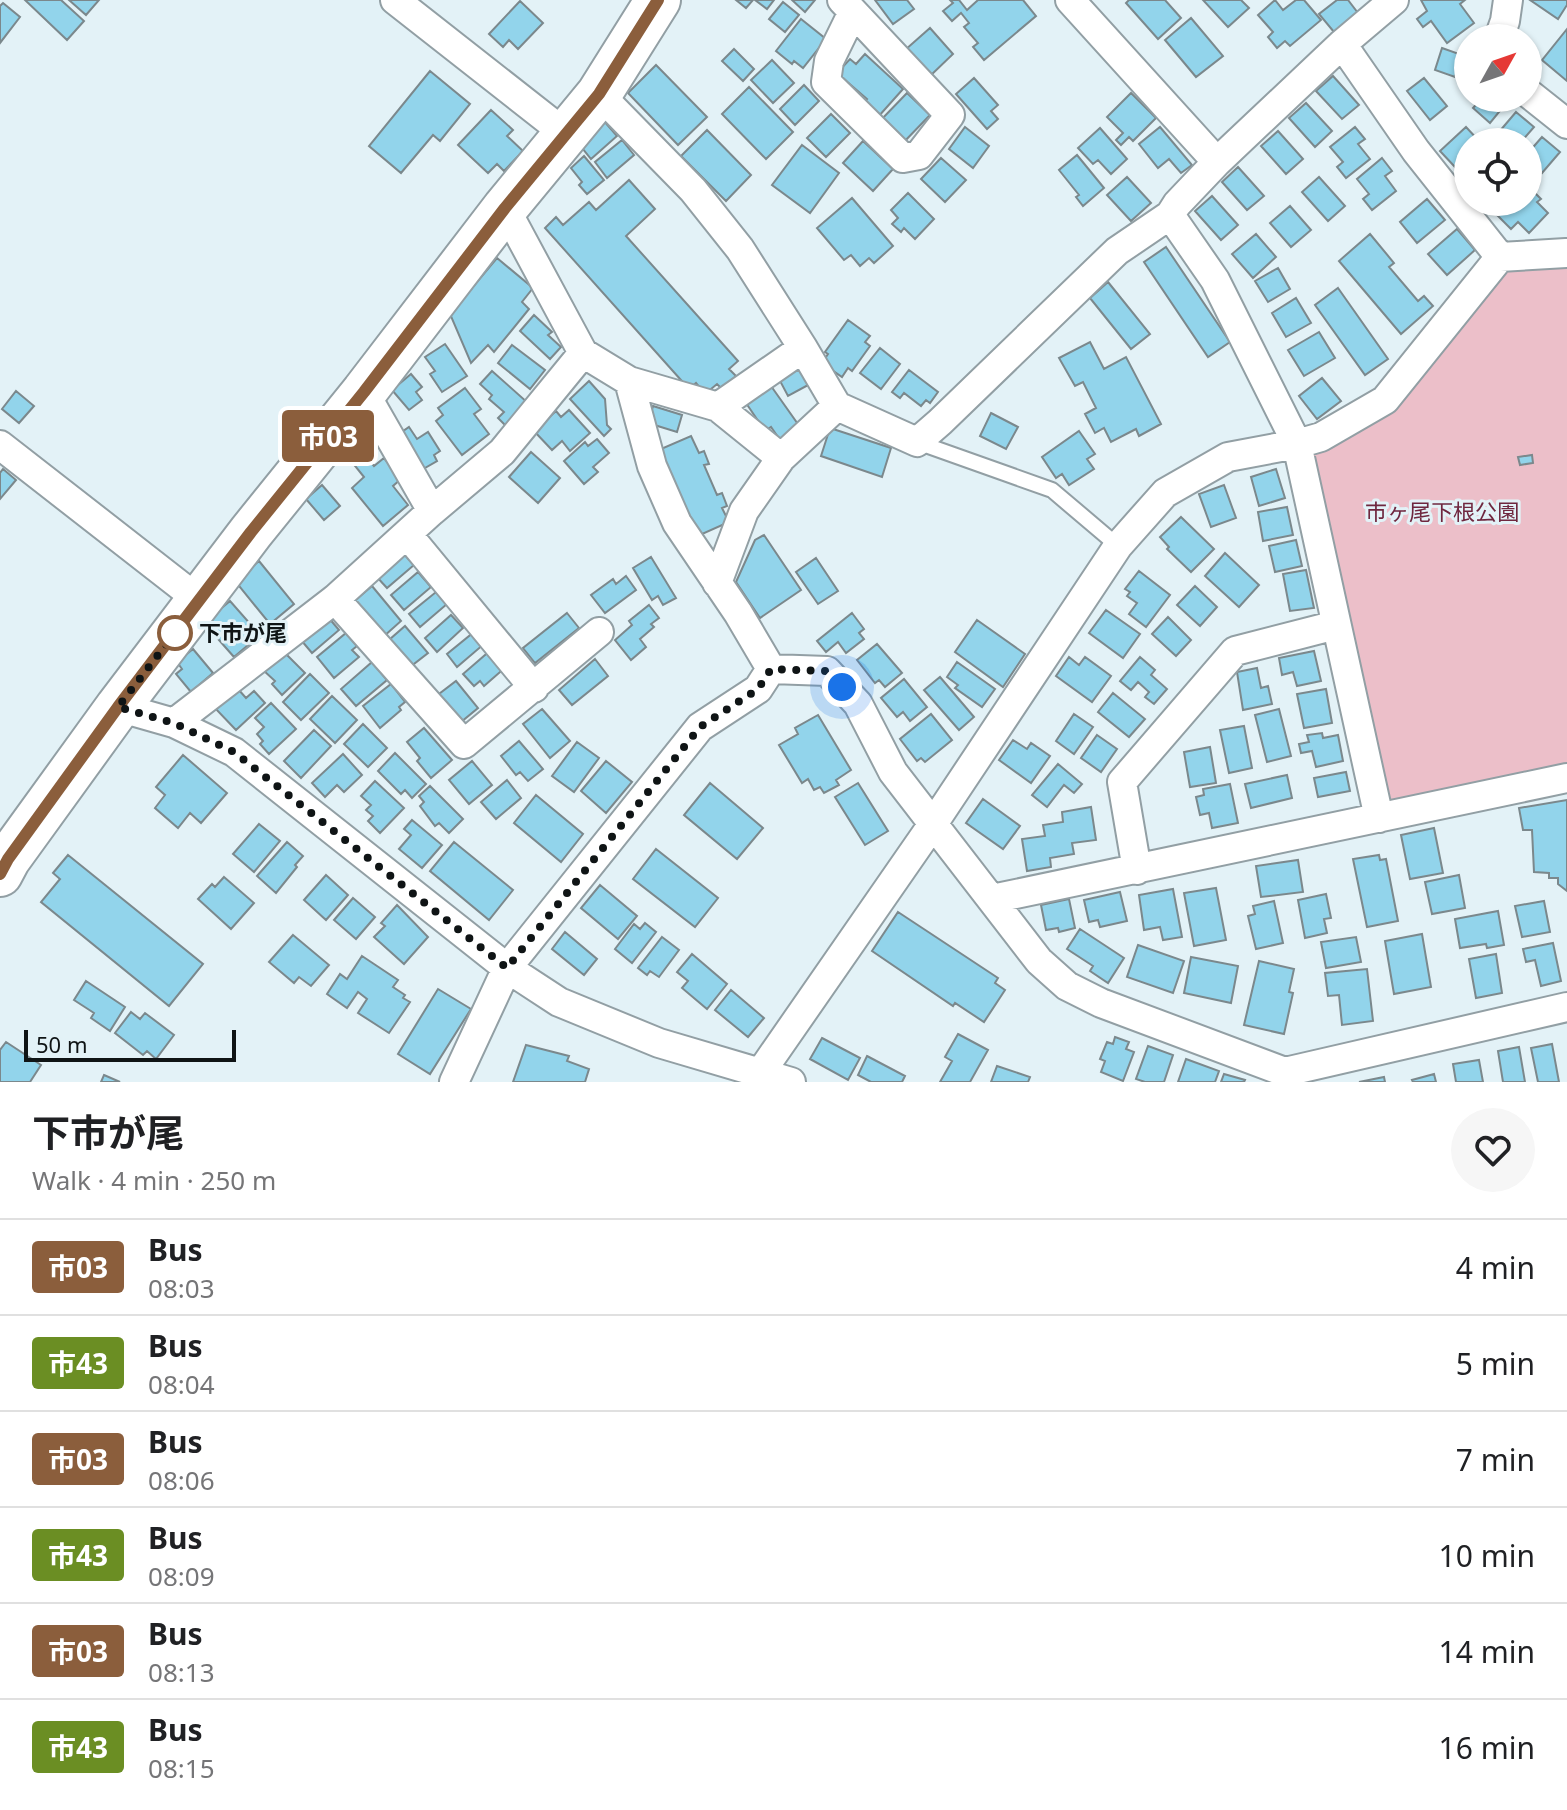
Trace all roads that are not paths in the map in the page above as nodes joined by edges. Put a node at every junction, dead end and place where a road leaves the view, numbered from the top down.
1 (395, 0) edge
2 (658, 0) edge
3 (1070, 0) edge
4 (1394, 0) edge
5 (1508, 0) edge
6 (847, 7) edge
7 (1504, 24) edge
8 (1342, 44) junction
9 (599, 94) junction
10 (1542, 104) edge
11 (1567, 124) edge
12 (567, 135) junction
13 (1217, 162) junction
14 (505, 208) junction
15 (1170, 215) junction
16 (1567, 252) edge
17 (1500, 257) junction
18 (803, 348) junction
19 (583, 353) junction
20 (629, 381) junction
21 (364, 392) junction
22 (837, 406) junction
23 (718, 407) junction
24 (917, 442) junction
25 (1297, 444) junction
26 (0, 445) edge
27 (781, 458) junction
28 (432, 511) junction
29 (407, 534) junction
30 (1118, 546) junction
31 (717, 583) junction
32 (335, 599) junction
33 (200, 601) junction
34 (1336, 625) junction
35 (599, 632) dead end
36 (771, 669) junction
37 (534, 688) junction
38 (118, 707) junction
39 (174, 723) junction
40 (1567, 778) edge
41 (1379, 818) junction
42 (933, 824) junction
43 (1137, 870) junction
44 (0, 874) edge
45 (992, 899) junction
46 (507, 968) junction
47 (1567, 1007) edge
48 (761, 1072) junction
49 (1286, 1077) edge
50 (454, 1082) edge
51 (791, 1082) edge

1 - 12 street
2 - 9 main road
3 - 13 street
4 - 8 street
5 - 7 street
6 - 6 street
8 - 13 street
8 - 17 street
9 - 12 main road
9 - 18 street
10 - 11 street
12 - 14 main road
13 - 15 street
14 - 19 street
14 - 21 main road
15 - 24 street
15 - 25 street
16 - 17 street
17 - 25 street
18 - 22 street
18 - 23 street
19 - 20 street
19 - 28 street
20 - 23 street
20 - 31 street
21 - 28 street
21 - 33 main road
22 - 24 street
22 - 27 street
23 - 27 street
24 - 30 lane
25 - 30 street
25 - 34 street
26 - 33 street
27 - 31 street
28 - 29 street
29 - 32 street
29 - 37 street
30 - 42 street
31 - 36 street
32 - 37 street
32 - 39 street
33 - 38 main road
34 - 41 street
34 - 43 street
35 - 37 street
36 - 42 street
36 - 46 street
38 - 39 street
38 - 44 main road
39 - 46 street
40 - 41 street
41 - 43 street
42 - 45 street
42 - 48 street
43 - 45 street
45 - 49 street
46 - 48 street
46 - 50 street
47 - 49 street
48 - 51 street

